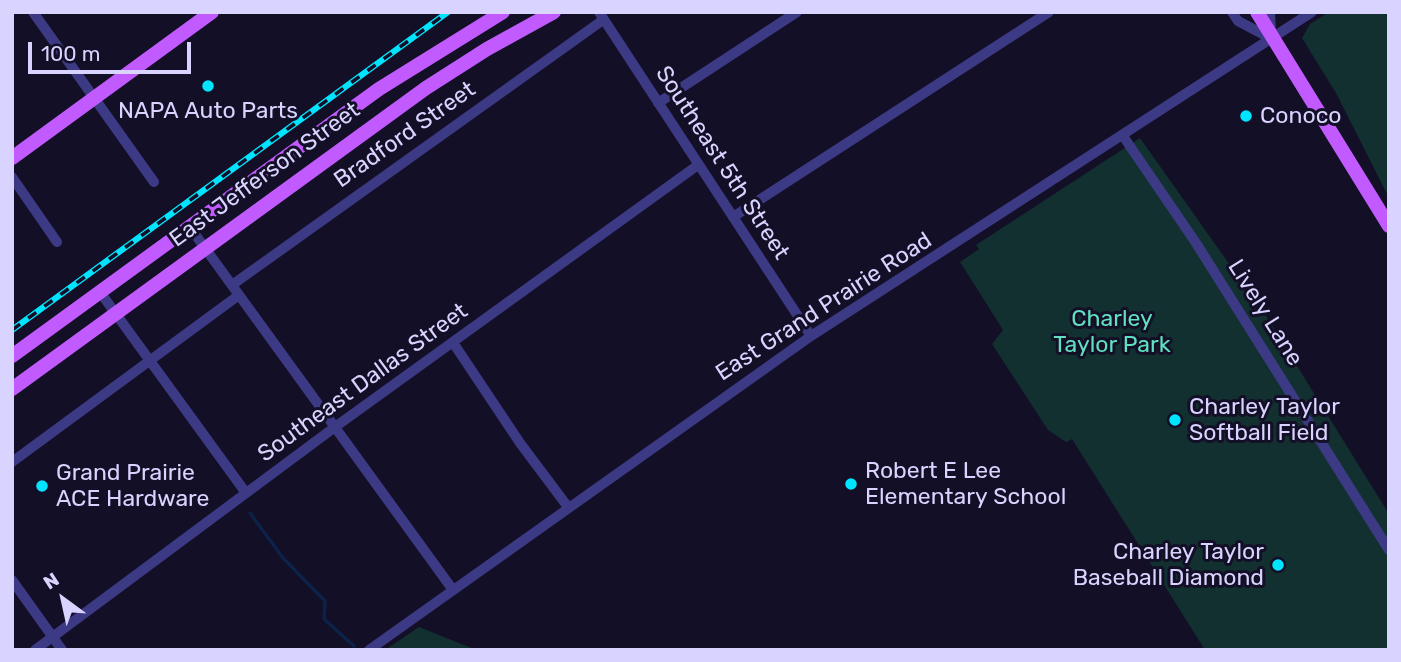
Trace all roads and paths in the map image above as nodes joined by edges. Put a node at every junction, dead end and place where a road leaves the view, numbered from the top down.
1 (33, 12) edge
2 (212, 12) edge
3 (503, 12) edge
4 (554, 12) edge
5 (797, 12) edge
6 (1049, 12) edge
7 (1232, 12) edge
8 (1257, 12) edge
9 (1270, 12) edge
10 (1312, 12) edge
11 (601, 16) edge
12 (1272, 39) junction
13 (397, 78) junction
14 (94, 98) junction
15 (408, 100) junction
16 (658, 103) junction
17 (320, 131) junction
18 (1123, 136) junction
19 (335, 152) junction
20 (12, 158) edge
21 (698, 165) junction
22 (12, 177) edge
23 (154, 182) dead end
24 (249, 183) junction
25 (264, 204) junction
26 (733, 217) junction
27 (189, 226) junction
28 (1389, 226) edge
29 (57, 242) dead end
30 (205, 247) junction
31 (232, 285) junction
32 (100, 292) junction
33 (239, 295) junction
34 (116, 312) junction
35 (811, 336) junction
36 (454, 344) junction
37 (12, 356) edge
38 (151, 360) junction
39 (12, 390) edge
40 (335, 427) junction
41 (12, 461) edge
42 (246, 493) junction
43 (568, 507) junction
44 (1389, 550) edge
45 (12, 580) edge
46 (453, 590) junction
47 (52, 637) junction
48 (35, 650) edge
49 (62, 650) edge
50 (369, 650) edge

1 - 14 street
2 - 14 main road
3 - 13 main road, East Jefferson Street
4 - 15 main road, East Jefferson Street
5 - 16 street
6 - 26 street
7 - 12 street
8 - 12 main road
9 - 12 street
10 - 12 street, East Grand Prairie Road
11 - 16 street, Southeast 5th Street
11 - 31 street, Bradford Street
12 - 18 street, East Grand Prairie Road
12 - 28 main road
13 - 15 main road
13 - 17 main road, East Jefferson Street
14 - 20 main road
14 - 23 street
15 - 19 main road, East Jefferson Street
16 - 21 street, Southeast 5th Street
17 - 19 main road
17 - 24 main road, East Jefferson Street
18 - 35 street, East Grand Prairie Road
18 - 44 street, Lively Lane
19 - 25 main road, East Jefferson Street
21 - 26 street, Southeast 5th Street
21 - 36 street, Southeast Dallas Street
22 - 29 street
24 - 25 main road
24 - 27 main road, East Jefferson Street
25 - 30 main road, East Jefferson Street
26 - 35 street, Southeast 5th Street
27 - 30 street
27 - 32 main road, East Jefferson Street
30 - 31 street
30 - 34 main road, East Jefferson Street
31 - 33 street
32 - 34 street
32 - 37 main road, East Jefferson Street
33 - 38 street
33 - 40 street
34 - 38 street
34 - 39 main road, East Jefferson Street
35 - 43 street, East Grand Prairie Road
36 - 40 street, Southeast Dallas Street
36 - 43 street
38 - 41 street
38 - 42 street
40 - 42 street, Southeast Dallas Street
40 - 46 street
42 - 47 street, Southeast Dallas Street
43 - 46 street, East Grand Prairie Road
45 - 47 street
46 - 50 street, East Grand Prairie Road
47 - 48 street, Southeast Dallas Street
47 - 49 street

